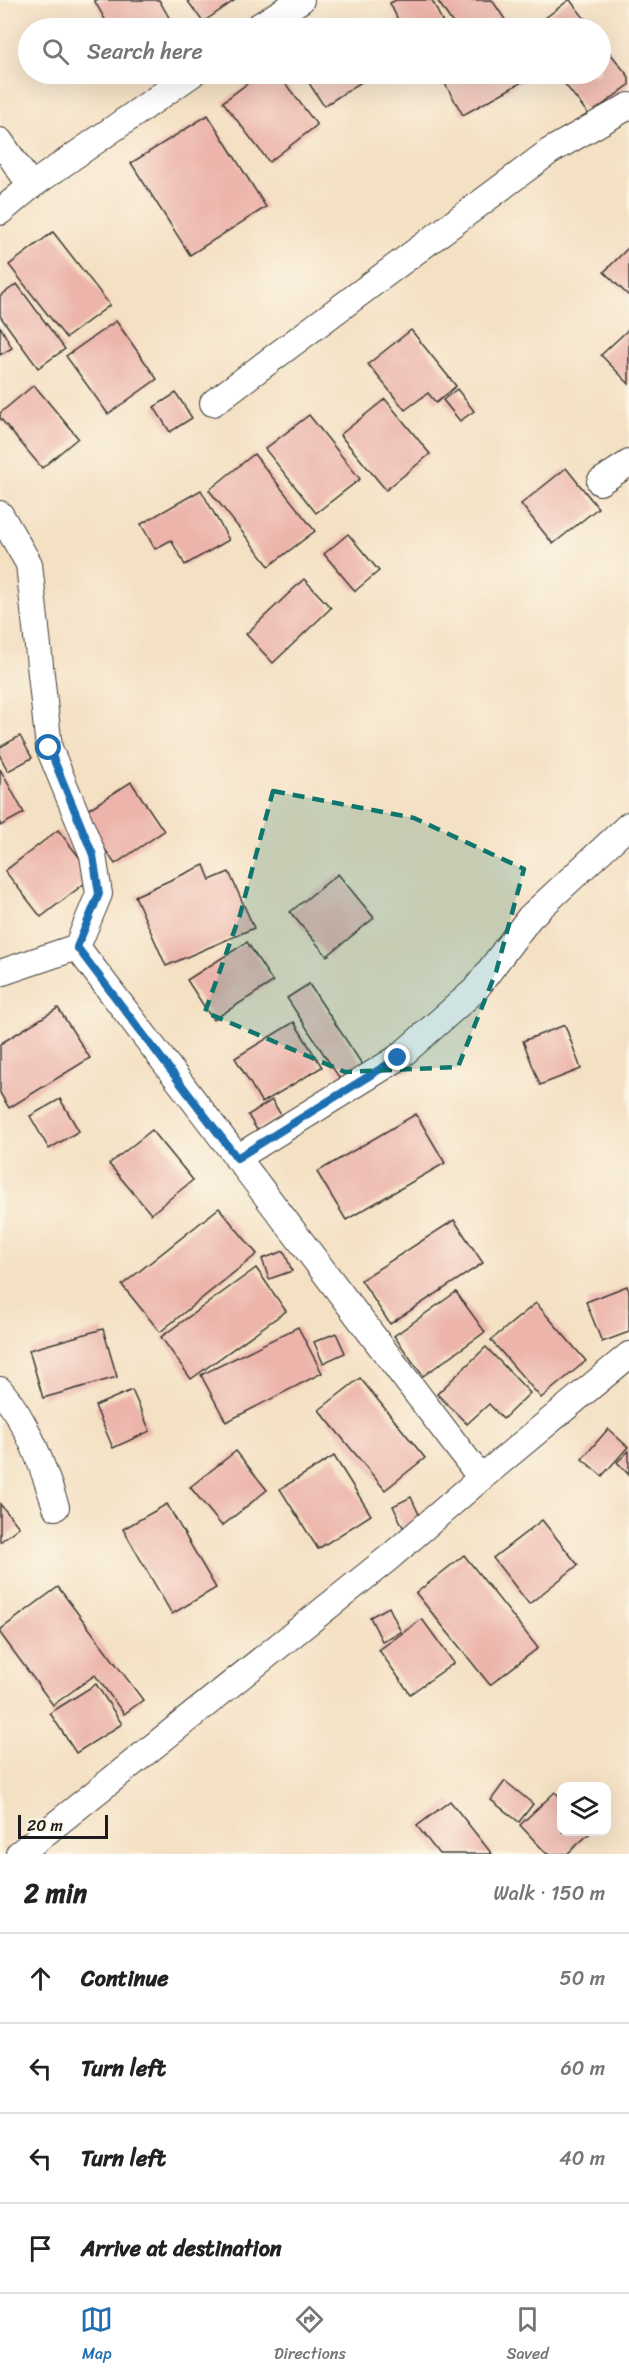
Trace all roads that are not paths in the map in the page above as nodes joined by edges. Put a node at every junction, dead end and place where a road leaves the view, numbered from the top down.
1 (301, 0) edge
2 (262, 15) edge
3 (178, 84) edge
4 (629, 106) edge
5 (0, 141) edge
6 (31, 186) junction
7 (0, 212) edge
8 (213, 403) dead end
9 (629, 463) edge
10 (600, 482) dead end
11 (0, 514) edge
12 (629, 825) edge
13 (77, 947) junction
14 (0, 973) edge
15 (237, 1158) junction
16 (629, 1355) edge
17 (0, 1390) edge
18 (481, 1478) junction
19 (56, 1507) dead end
20 (20, 1854) edge

1 - 2 street
3 - 6 street
4 - 8 street
5 - 6 street
6 - 7 street
9 - 10 street
11 - 13 street
12 - 15 street
13 - 14 street
13 - 15 street
15 - 18 street
16 - 18 street
17 - 19 street
18 - 20 street

